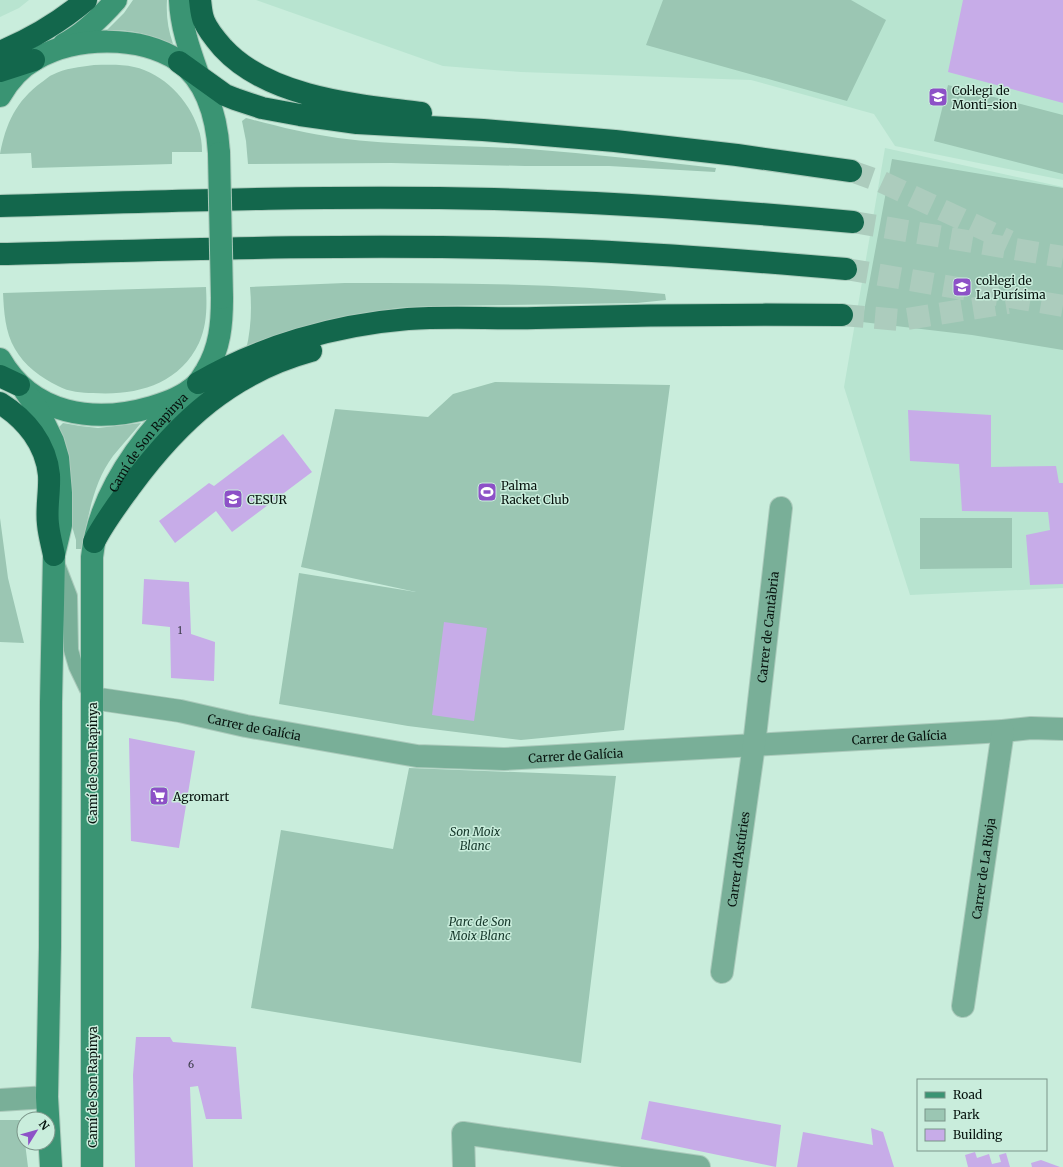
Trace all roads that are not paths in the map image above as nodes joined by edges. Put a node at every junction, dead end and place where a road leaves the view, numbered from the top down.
1 (86, 0) edge
2 (116, 0) edge
3 (180, 0) edge
4 (200, 0) edge
5 (0, 52) edge
6 (41, 56) junction
7 (179, 62) joint
8 (0, 71) edge
9 (202, 84) junction
10 (0, 96) edge
11 (526, 133) junction
12 (851, 172) tunnel mouth
13 (0, 206) edge
14 (853, 222) tunnel mouth
15 (0, 254) edge
16 (846, 269) tunnel mouth
17 (842, 315) tunnel mouth
18 (472, 317) junction
19 (0, 359) edge
20 (15, 384) edge
21 (194, 386) junction
22 (0, 403) edge
23 (781, 508) dead end
24 (94, 542) junction
25 (54, 555) junction
26 (92, 698) junction
27 (1063, 729) edge
28 (1003, 731) junction
29 (754, 745) junction
30 (722, 972) dead end
31 (963, 1006) dead end
32 (47, 1097) junction
33 (0, 1100) edge
34 (594, 1159) edge
35 (51, 1167) edge
36 (92, 1167) edge
37 (464, 1167) edge
38 (699, 1167) edge

1 - 5 highway
2 - 6 street
3 - 9 street
4 - 11 highway
6 - 7 street
6 - 8 highway
6 - 10 street
7 - 9 highway
9 - 11 highway
9 - 21 street, bridge
11 - 12 highway
13 - 14 highway
15 - 16 highway
17 - 18 highway
18 - 21 highway
18 - 24 highway
19 - 20 street
20 - 21 street
20 - 25 street
21 - 24 street, Camí de Son Rapinya
22 - 25 highway
23 - 29 street, Carrer de Cantàbria
24 - 26 street, Camí de Son Rapinya
25 - 26 lane
25 - 32 street
26 - 29 street, Carrer de Galícia
26 - 36 street, Camí de Son Rapinya
27 - 28 street, Carrer de Galícia
28 - 29 street, Carrer de Galícia
28 - 31 street, Carrer de La Rioja
29 - 30 street, Carrer d'Astúries
32 - 33 street
32 - 35 street
34 - 37 street
34 - 38 street

